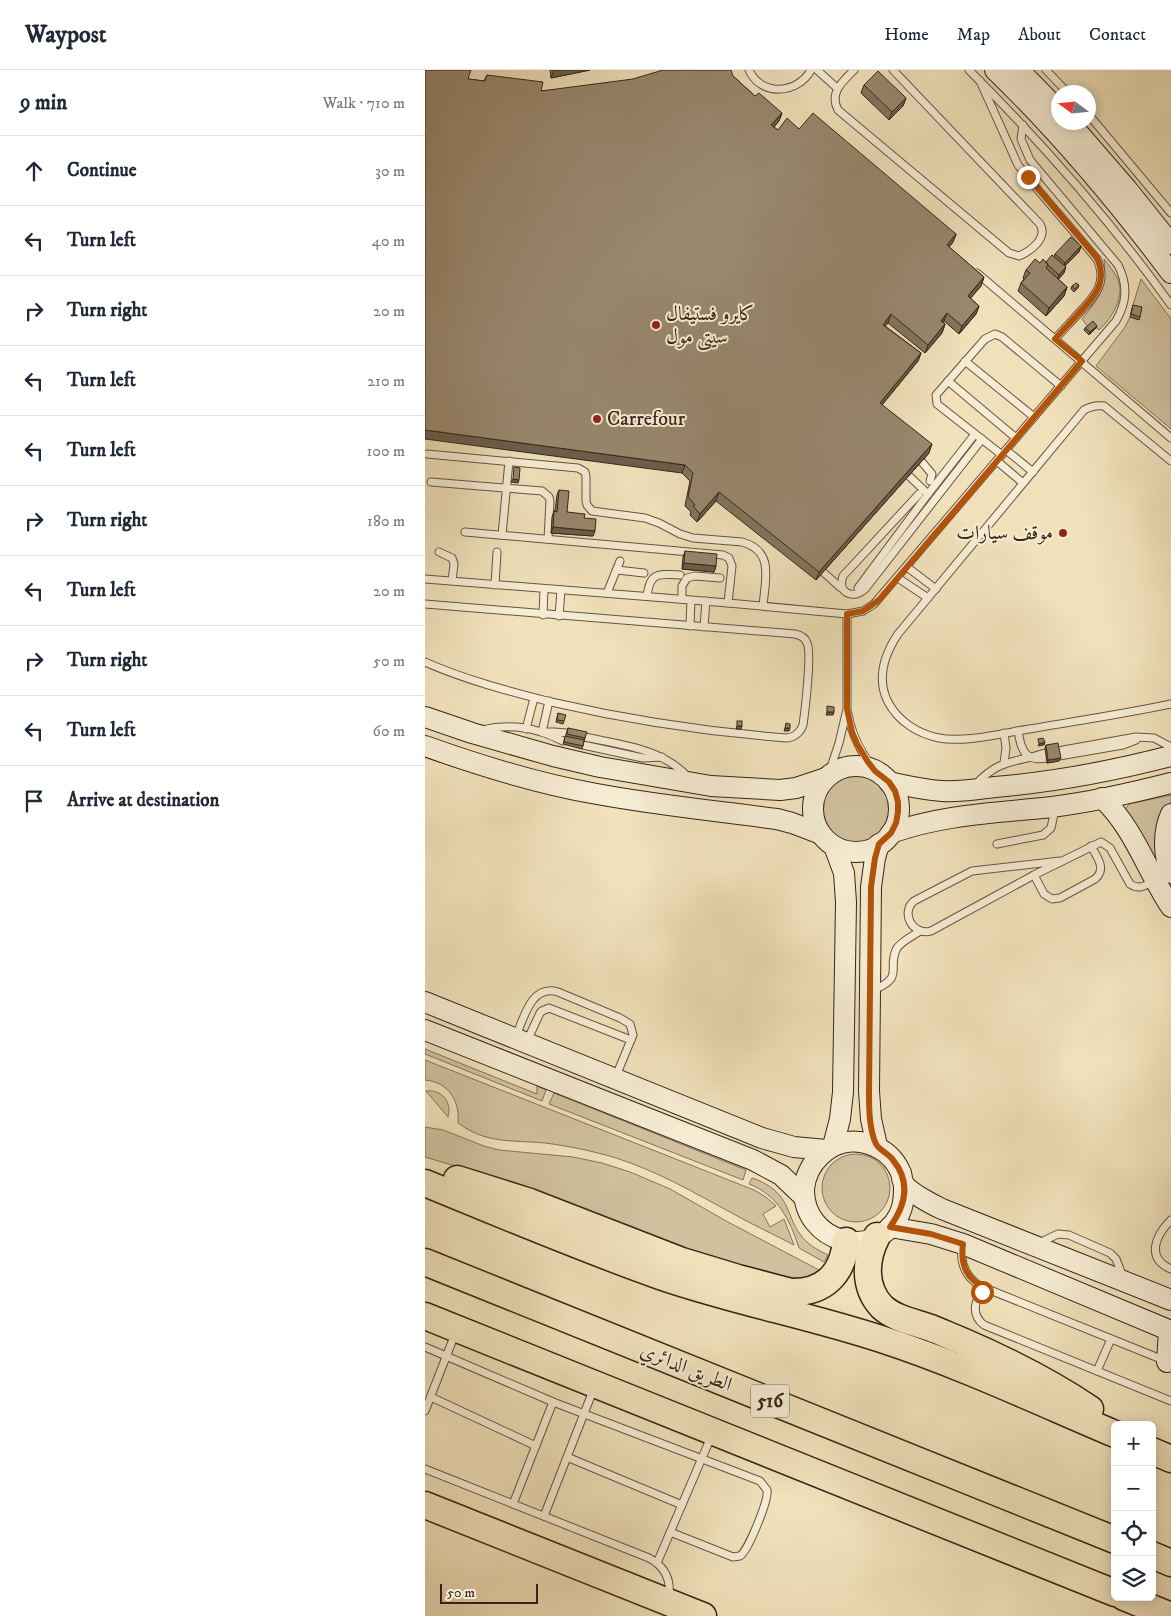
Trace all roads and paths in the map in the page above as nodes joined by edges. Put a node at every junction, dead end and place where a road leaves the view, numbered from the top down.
1 (749, 70) edge
2 (811, 70) edge
3 (817, 70) edge
4 (854, 70) edge
5 (893, 70) edge
6 (969, 70) edge
7 (1019, 70) edge
8 (1046, 70) edge
9 (987, 76) edge
10 (1060, 85) edge
11 (837, 88) junction
12 (1051, 103) edge
13 (1096, 123) edge
14 (1023, 125) junction
15 (1076, 130) edge
16 (1171, 213) edge
17 (1171, 244) edge
18 (969, 266) edge
19 (1171, 273) edge
20 (1171, 305) edge
21 (1055, 339) junction
22 (965, 361) junction
23 (1082, 361) junction
24 (948, 381) junction
25 (1061, 386) junction
26 (1034, 417) junction
27 (975, 434) junction
28 (1016, 438) junction
29 (1171, 438) edge
30 (982, 439) junction
31 (427, 454) dead end
32 (1002, 456) junction
33 (509, 461) junction
34 (921, 461) edge
35 (1171, 461) edge
36 (1033, 472) junction
37 (909, 476) edge
38 (930, 481) dead end
39 (431, 482) dead end
40 (1023, 483) junction
41 (506, 488) junction
42 (919, 494) dead end
43 (928, 494) junction
44 (465, 532) dead end
45 (502, 535) junction
46 (548, 539) junction
47 (439, 552) dead end
48 (497, 552) dead end
49 (620, 561) dead end
50 (907, 567) junction
51 (617, 570) junction
52 (823, 572) edge
53 (644, 573) dead end
54 (680, 575) dead end
55 (720, 578) dead end
56 (898, 578) junction
57 (425, 579) edge
58 (452, 581) junction
59 (495, 585) junction
60 (841, 588) dead end
61 (858, 588) dead end
62 (545, 589) junction
63 (936, 589) junction
64 (561, 590) junction
65 (607, 593) junction
66 (647, 596) junction
67 (928, 598) junction
68 (682, 599) junction
69 (691, 600) junction
70 (706, 601) junction
71 (728, 603) junction
72 (425, 604) edge
73 (763, 606) junction
74 (847, 614) junction
75 (543, 615) junction
76 (559, 616) junction
77 (690, 626) junction
78 (704, 627) junction
79 (425, 662) edge
80 (534, 698) junction
81 (549, 701) junction
82 (1171, 704) edge
83 (847, 709) junction
84 (425, 717) edge
85 (526, 729) junction
86 (1018, 731) junction
87 (543, 732) junction
88 (472, 733) junction
89 (566, 733) edge
90 (1004, 734) junction
91 (585, 737) edge
92 (563, 741) edge
93 (583, 745) edge
94 (425, 746) edge
95 (1171, 747) edge
96 (1059, 754) edge
97 (1046, 756) edge
98 (1171, 756) edge
99 (662, 757) junction
100 (1030, 758) junction
101 (1004, 763) junction
102 (882, 776) junction
103 (827, 777) junction
104 (694, 782) junction
105 (1171, 784) edge
106 (970, 790) junction
107 (1102, 798) junction
108 (1055, 806) junction
109 (1171, 814) edge
110 (885, 838) junction
111 (827, 840) junction
112 (997, 844) dead end
113 (1091, 846) junction
114 (1060, 861) junction
115 (1034, 875) junction
116 (1163, 877) edge
117 (1171, 906) edge
118 (920, 931) junction
119 (870, 991) junction
120 (425, 1002) edge
121 (425, 1030) edge
122 (631, 1040) junction
123 (521, 1041) junction
124 (615, 1079) junction
125 (877, 1146) junction
126 (830, 1148) junction
127 (425, 1175) edge
128 (425, 1183) edge
129 (904, 1185) junction
130 (804, 1198) junction
131 (1171, 1220) edge
132 (884, 1232) junction
133 (846, 1242) junction
134 (963, 1244) junction
135 (425, 1262) edge
136 (1171, 1268) edge
137 (987, 1289) junction
138 (1171, 1300) edge
139 (425, 1316) edge
140 (457, 1329) junction
141 (1170, 1331) edge
142 (1111, 1339) junction
143 (425, 1347) edge
144 (446, 1356) junction
145 (1169, 1362) edge
146 (1097, 1371) junction
147 (595, 1385) junction
148 (431, 1396) junction
149 (1171, 1401) edge
150 (553, 1402) junction
151 (425, 1411) edge
152 (584, 1413) junction
153 (1111, 1430) edge
154 (713, 1432) junction
155 (1111, 1432) edge
156 (536, 1446) junction
157 (1156, 1453) edge
158 (567, 1458) junction
159 (701, 1459) junction
160 (1171, 1460) edge
161 (425, 1469) edge
162 (513, 1504) junction
163 (425, 1505) edge
164 (682, 1505) junction
165 (544, 1516) junction
166 (670, 1532) junction
167 (1111, 1538) edge
168 (1154, 1556) edge
169 (657, 1563) junction
170 (1171, 1563) edge
171 (1111, 1592) edge
172 (667, 1601) junction
173 (1134, 1601) edge
174 (703, 1616) edge
175 (1171, 1616) edge

1 - 2 lane
3 - 11 lane
4 - 11 lane
5 - 11 lane
6 - 9 lane
7 - 12 street
8 - 10 lane
9 - 14 lane
9 - 19 street
9 - 21 lane
13 - 16 lane
14 - 20 lane
14 - 23 lane
15 - 17 street
18 - 21 lane
21 - 23 lane
22 - 24 lane
22 - 25 lane
22 - 26 lane
23 - 25 lane
23 - 29 lane
24 - 27 lane
24 - 28 lane
25 - 26 lane
26 - 28 lane
27 - 30 lane
27 - 43 lane
28 - 32 lane
30 - 32 lane
30 - 42 lane
31 - 33 lane
32 - 36 lane
32 - 40 lane
32 - 50 lane
33 - 41 lane
33 - 73 lane
34 - 38 lane
35 - 36 lane
36 - 40 lane
37 - 43 lane
39 - 41 lane
40 - 63 lane
41 - 45 lane
41 - 46 lane
43 - 61 lane
44 - 45 lane
45 - 46 lane
46 - 71 lane
47 - 58 lane
48 - 59 lane
49 - 51 lane
50 - 56 lane
50 - 63 lane
51 - 53 lane
51 - 65 lane
52 - 60 lane
54 - 66 lane
55 - 68 lane
56 - 67 lane
56 - 74 lane
57 - 58 lane
58 - 59 lane
59 - 62 lane
62 - 64 lane
62 - 75 lane
63 - 67 lane
64 - 65 lane
64 - 76 lane
65 - 66 lane
66 - 68 lane
67 - 90 lane
68 - 69 lane
69 - 70 lane
69 - 77 lane
70 - 71 lane
70 - 78 lane
71 - 73 lane
72 - 75 lane
73 - 74 lane
74 - 83 lane
75 - 76 lane
76 - 77 lane
77 - 78 lane
78 - 81 lane
79 - 80 lane
80 - 81 lane
80 - 85 lane
81 - 87 lane
82 - 86 lane
83 - 102 lane
83 - 103 lane
84 - 88 street
85 - 87 lane
85 - 88 lane
86 - 90 lane
86 - 100 lane
87 - 89 lane
87 - 92 lane
88 - 104 street
90 - 101 lane
91 - 99 lane
93 - 99 lane
94 - 111 street
95 - 96 lane
97 - 100 lane
98 - 106 street
99 - 104 lane
100 - 101 lane
101 - 106 lane
102 - 103 street
102 - 106 street
102 - 110 street
103 - 104 street
103 - 111 street
105 - 107 street
107 - 108 street
107 - 116 street
108 - 110 street
108 - 112 lane
109 - 116 street
110 - 111 street
110 - 119 street
111 - 126 street
113 - 114 lane
113 - 115 lane
113 - 116 lane
114 - 115 lane
114 - 118 lane
115 - 118 lane
116 - 117 street
118 - 119 lane
119 - 125 street
120 - 123 street
121 - 130 street
122 - 123 lane
122 - 123 lane
122 - 124 lane
123 - 124 street
124 - 126 street
125 - 126 street
125 - 129 street
126 - 130 street
127 - 133 highway
128 - 155 highway
129 - 132 street
129 - 138 street
130 - 133 street
131 - 136 lane
132 - 133 street
132 - 134 street
132 - 153 highway
134 - 137 lane
134 - 141 street
135 - 167 highway, الطريق الدائري / 516
137 - 142 lane
137 - 146 lane
139 - 140 highway, 516
140 - 144 lane
140 - 147 highway, 516
141 - 145 street
142 - 145 lane
142 - 146 lane
143 - 144 lane
144 - 148 lane
144 - 150 lane
146 - 149 lane
147 - 152 lane
147 - 154 highway, 516
148 - 151 lane
148 - 156 lane
150 - 152 lane
150 - 156 lane
152 - 158 lane
152 - 159 lane
154 - 159 lane
154 - 171 highway, 516
156 - 162 lane
157 - 160 highway
158 - 164 lane
158 - 165 lane
159 - 164 lane
159 - 166 lane
161 - 162 lane
162 - 165 lane
163 - 172 highway
164 - 166 lane
165 - 169 lane
166 - 169 lane
168 - 170 highway
169 - 172 lane
172 - 174 highway
173 - 175 highway

